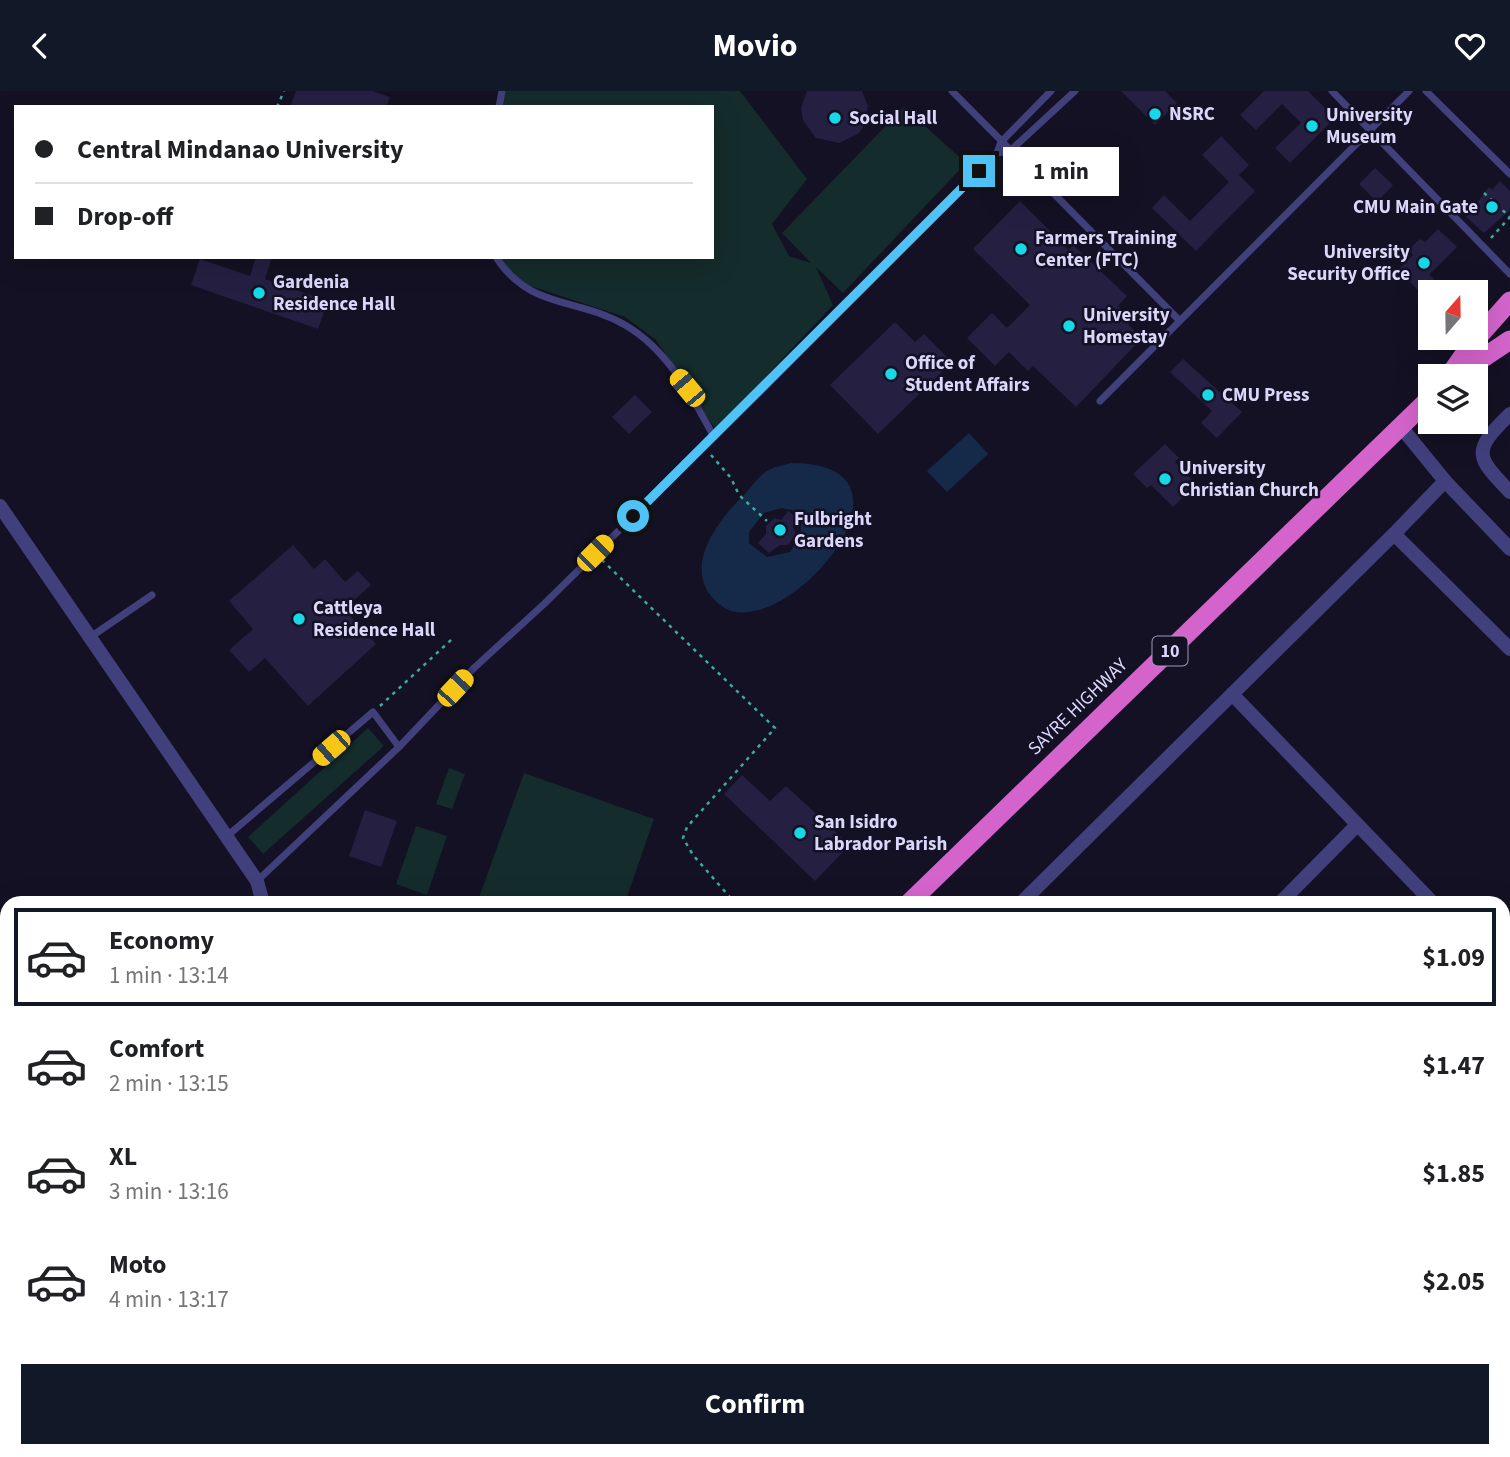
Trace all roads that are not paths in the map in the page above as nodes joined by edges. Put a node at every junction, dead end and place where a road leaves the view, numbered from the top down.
1 (953, 91) edge
2 (1051, 91) edge
3 (1075, 91) edge
4 (1332, 91) edge
5 (1409, 91) edge
6 (1426, 91) edge
7 (1373, 129) junction
8 (1001, 142) junction
9 (1010, 151) junction
10 (997, 153) junction
11 (1510, 174) edge
12 (497, 259) edge
13 (1510, 274) edge
14 (1510, 302) edge
15 (1510, 312) edge
16 (1178, 319) junction
17 (1510, 340) edge
18 (1457, 364) edge
19 (1475, 364) edge
20 (1100, 401) dead end
21 (1418, 410) edge
22 (1510, 414) edge
23 (1401, 427) junction
24 (714, 437) junction
25 (1445, 481) junction
26 (1510, 492) edge
27 (0, 506) edge
28 (1394, 534) junction
29 (1510, 549) edge
30 (152, 595) dead end
31 (88, 638) junction
32 (1510, 649) edge
33 (1232, 694) junction
34 (400, 747) junction
35 (1357, 825) junction
36 (225, 838) junction
37 (257, 881) junction
38 (261, 896) edge
39 (916, 896) edge
40 (1028, 896) edge
41 (1287, 896) edge
42 (1426, 896) edge

1 - 8 lane
2 - 8 lane
3 - 9 lane
4 - 7 lane
5 - 7 lane
6 - 11 lane
7 - 13 lane
7 - 16 lane
8 - 9 lane
8 - 10 lane
9 - 10 lane
9 - 16 lane
10 - 24 lane
12 - 24 lane
14 - 15 highway
14 - 18 highway
16 - 20 lane
17 - 19 highway
21 - 23 highway, SAYRE HIGHWAY / 10
22 - 26 street
23 - 25 street
23 - 39 highway, SAYRE HIGHWAY / 10
24 - 34 lane
25 - 28 street
25 - 29 street
27 - 31 street
28 - 32 street
28 - 33 street
30 - 31 lane
31 - 36 street
33 - 35 street
33 - 40 street
34 - 36 lane
34 - 37 lane
35 - 41 street
35 - 42 street
36 - 37 street
37 - 38 street

